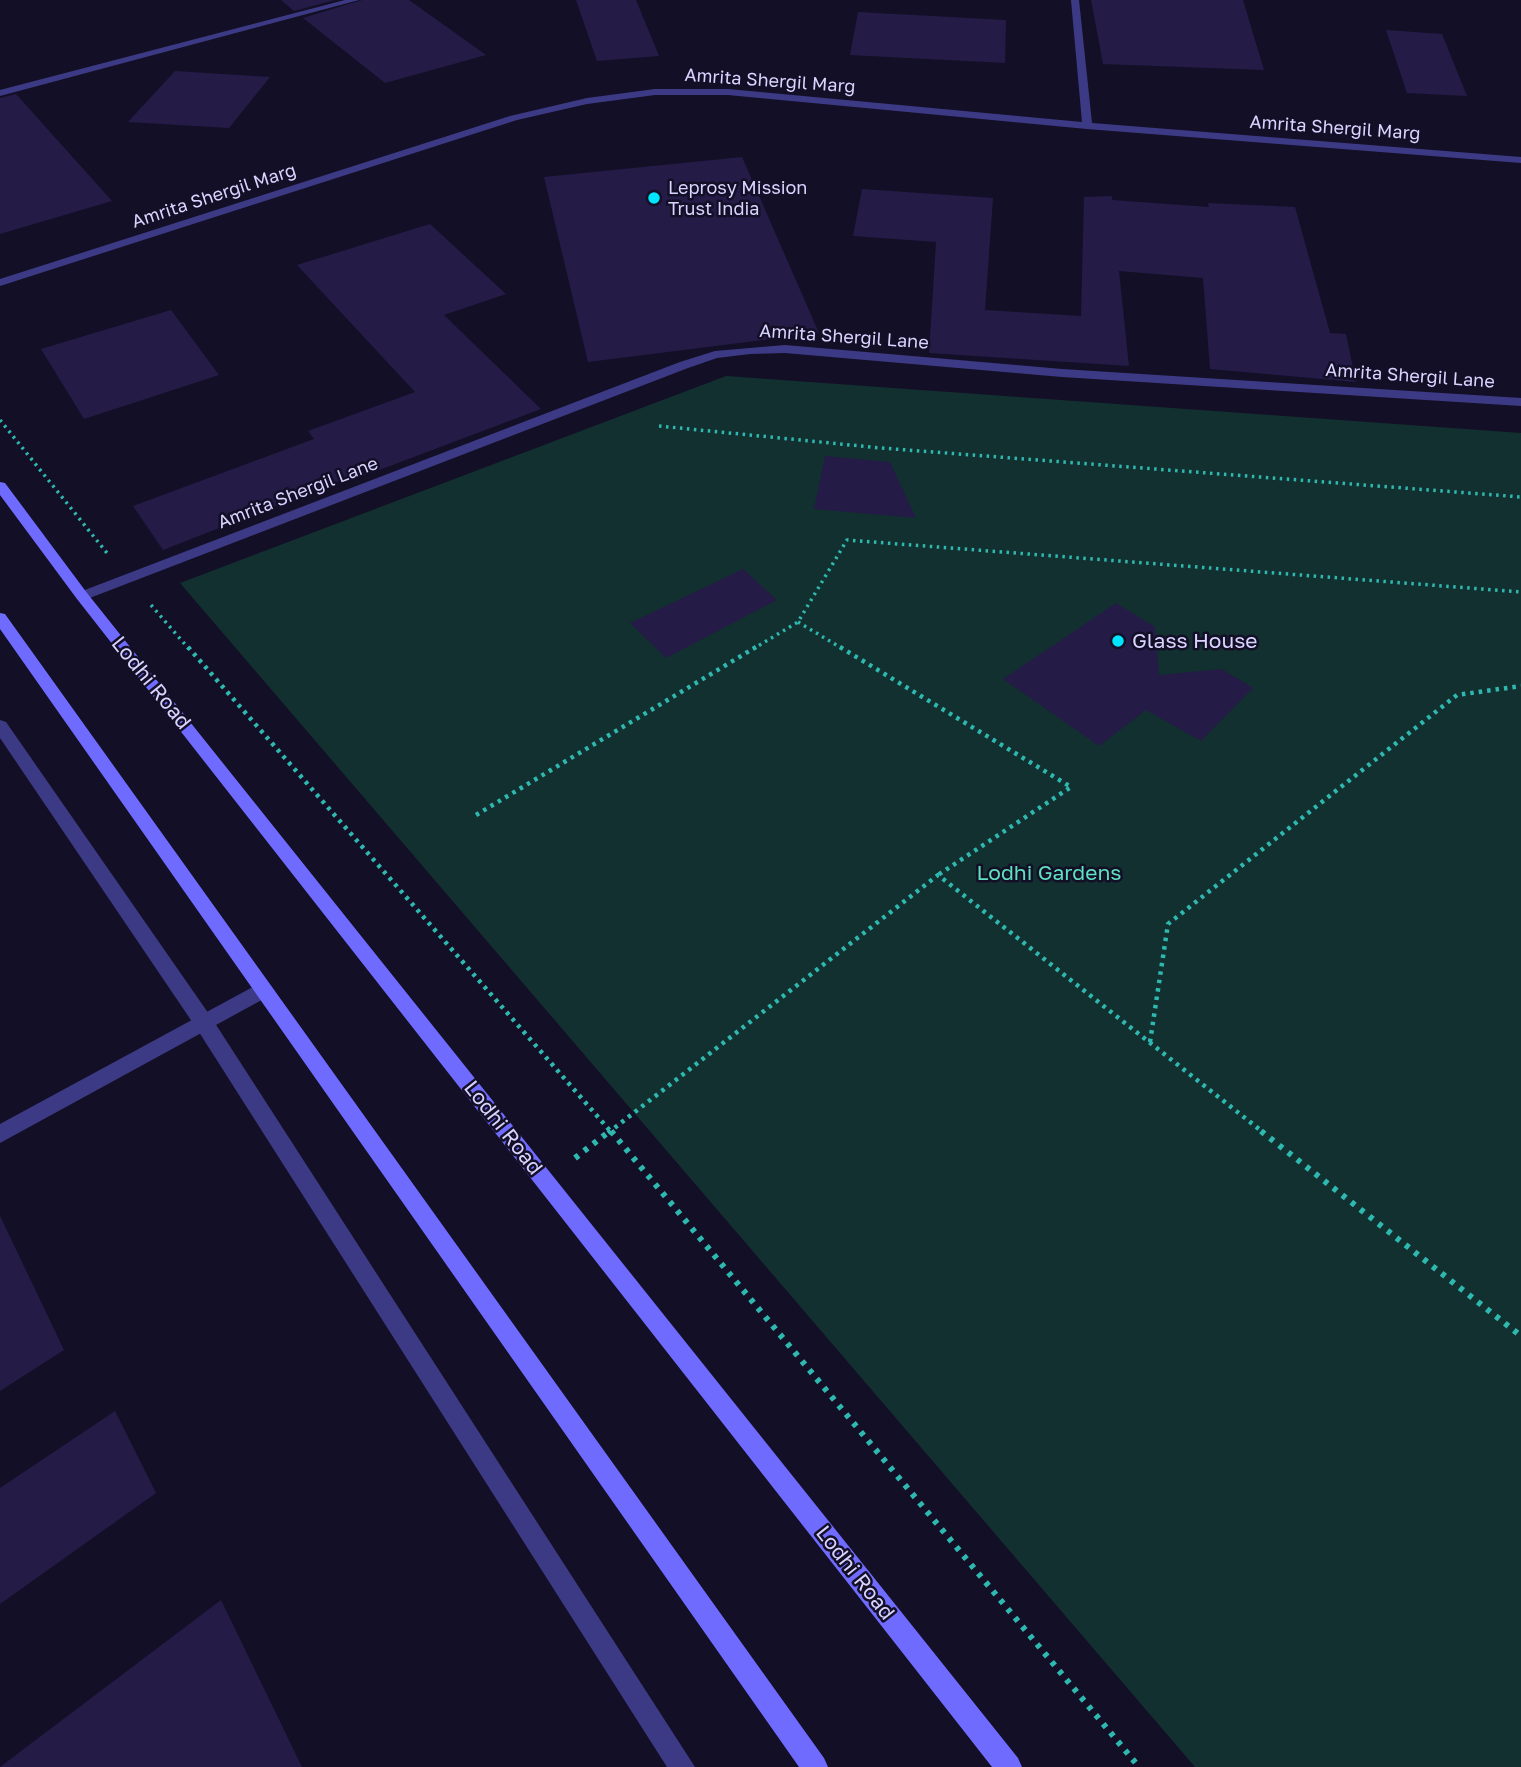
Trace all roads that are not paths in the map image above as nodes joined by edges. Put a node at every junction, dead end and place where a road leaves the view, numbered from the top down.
1 (355, 0) edge
2 (1075, 0) edge
3 (0, 93) edge
4 (1087, 126) junction
5 (1521, 160) edge
6 (0, 283) edge
7 (1521, 402) edge
8 (0, 486) edge
9 (82, 596) junction
10 (0, 618) edge
11 (0, 726) edge
12 (262, 990) junction
13 (204, 1023) junction
14 (0, 1134) edge
15 (682, 1767) edge
16 (815, 1767) edge
17 (1009, 1767) edge

1 - 3 street
2 - 4 street
4 - 5 street, Amrita Shergil Marg
4 - 6 street, Amrita Shergil Marg
7 - 9 street, Amrita Shergil Lane
8 - 9 main road, Lodhi Road
9 - 17 main road, Lodhi Road
10 - 12 main road
11 - 13 street
12 - 13 street
12 - 16 main road
13 - 14 street
13 - 15 street

